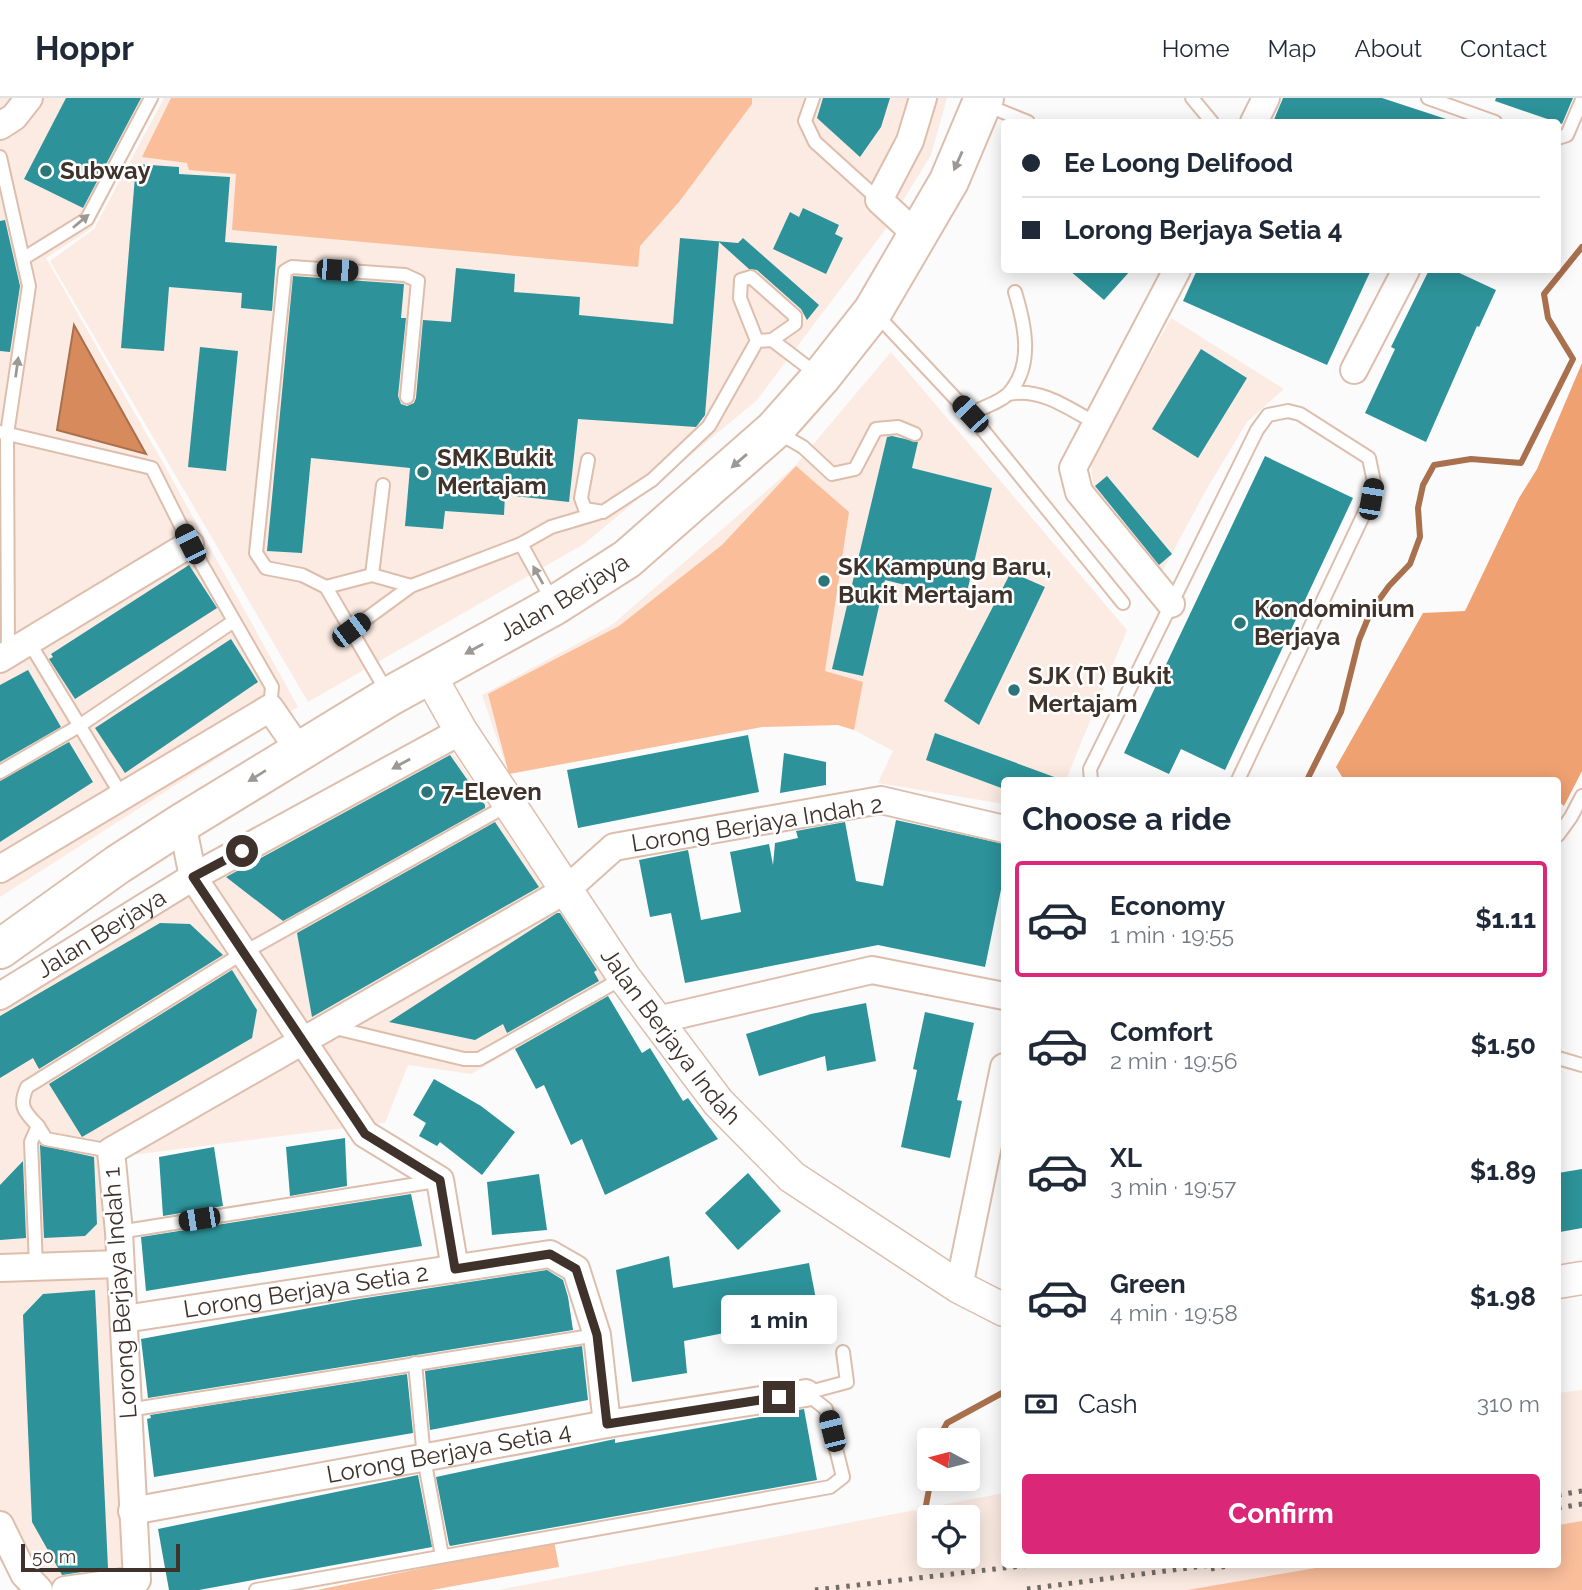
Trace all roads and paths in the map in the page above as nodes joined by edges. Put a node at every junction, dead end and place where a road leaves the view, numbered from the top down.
1 (29, 98) edge
2 (151, 98) edge
3 (813, 98) edge
4 (923, 98) edge
5 (1192, 98) edge
6 (1266, 98) edge
7 (1427, 98) edge
8 (1582, 100) edge
9 (983, 101) edge
10 (1022, 119) edge
11 (1210, 119) edge
12 (1256, 119) edge
13 (1486, 119) edge
14 (0, 126) edge
15 (1561, 137) edge
16 (0, 157) edge
17 (879, 200) junction
18 (918, 236) junction
19 (24, 258) junction
20 (1175, 273) edge
21 (1404, 273) edge
22 (1015, 292) dead end
23 (873, 311) junction
24 (772, 340) junction
25 (757, 341) junction
26 (1354, 370) dead end
27 (821, 377) junction
28 (1009, 394) junction
29 (407, 397) dead end
30 (970, 414) junction
31 (1097, 424) junction
32 (774, 430) junction
33 (4, 433) edge
34 (915, 433) dead end
35 (588, 460) dead end
36 (383, 485) dead end
37 (603, 512) junction
38 (190, 544) junction
39 (521, 544) junction
40 (372, 575) junction
41 (411, 586) junction
42 (326, 587) junction
43 (1123, 603) dead end
44 (1171, 604) junction
45 (555, 605) junction
46 (234, 621) junction
47 (351, 630) junction
48 (12, 652) edge
49 (429, 674) junction
50 (390, 696) junction
51 (270, 708) junction
52 (79, 726) junction
53 (461, 731) junction
54 (299, 750) junction
55 (0, 772) edge
56 (1091, 777) edge
57 (1239, 777) edge
58 (122, 796) junction
59 (1582, 796) edge
60 (509, 805) junction
61 (182, 823) junction
62 (1001, 828) edge
63 (1561, 831) edge
64 (117, 865) junction
65 (0, 869) edge
66 (193, 877) junction
67 (566, 890) junction
68 (0, 921) edge
69 (0, 949) edge
70 (243, 953) junction
71 (624, 977) junction
72 (1001, 995) edge
73 (0, 996) edge
74 (657, 1020) junction
75 (327, 1026) junction
76 (302, 1041) junction
77 (1561, 1059) edge
78 (1582, 1065) edge
79 (1001, 1082) edge
80 (38, 1126) junction
81 (111, 1152) junction
82 (440, 1180) junction
83 (119, 1232) junction
84 (120, 1264) junction
85 (36, 1266) junction
86 (0, 1268) edge
87 (455, 1269) junction
88 (1582, 1278) edge
89 (1561, 1282) edge
90 (959, 1287) junction
91 (1001, 1308) edge
92 (124, 1319) junction
93 (597, 1335) junction
94 (843, 1352) dead end
95 (415, 1363) junction
96 (806, 1393) junction
97 (128, 1410) junction
98 (607, 1424) junction
99 (424, 1458) junction
100 (132, 1511) junction
101 (0, 1525) edge
102 (442, 1556) junction
103 (141, 1585) edge
104 (39, 1590) edge
105 (65, 1590) edge
106 (256, 1590) edge

1 - 14 street
19 -> 2 lane
3 - 17 lane
4 - 17 street
5 - 11 lane
6 - 12 street
7 - 13 lane
8 - 15 lane
9 - 10 lane
9 -> 18 main road, Jalan Berjaya
16 - 19 lane
17 - 18 street
18 - 23 main road, Jalan Berjaya
33 -> 19 lane
20 - 31 street
21 - 26 street
22 - 28 lane
23 - 27 main road, Jalan Berjaya
23 - 30 lane
24 - 25 lane
24 - 25 lane
24 - 27 lane
25 - 37 lane
27 - 32 main road, Jalan Berjaya
28 - 30 lane
28 - 31 lane
29 - 42 lane
30 - 43 lane
31 - 44 street
32 - 34 lane
32 -> 45 main road, Jalan Berjaya
33 - 38 lane
33 - 48 lane
35 - 37 lane
36 - 40 lane
37 - 39 lane
38 - 46 lane
38 - 48 street
39 - 41 lane
45 -> 39 lane
40 - 41 lane
40 - 42 lane
41 - 47 lane
42 - 47 lane
44 - 56 lane
44 - 57 lane
45 -> 49 main road, Jalan Berjaya
46 - 51 lane
46 - 52 lane
47 - 50 lane
48 - 52 lane
49 - 50 main road, Jalan Berjaya
49 - 53 street, Jalan Berjaya Indah
50 - 54 main road, Jalan Berjaya
51 - 54 street
51 - 58 street
52 - 55 lane
52 - 58 lane
53 - 60 street, Jalan Berjaya Indah
53 -> 66 street, Jalan Berjaya
54 -> 61 main road, Jalan Berjaya
58 - 65 street
59 - 63 lane
60 - 67 street, Jalan Berjaya Indah
60 - 70 lane
61 - 64 main road, Jalan Berjaya
61 - 66 street
62 - 67 street, Lorong Berjaya Indah 2
64 - 68 main road
64 - 69 main road, Jalan Berjaya
66 - 70 street
66 - 73 street, Jalan Berjaya
67 - 71 street, Jalan Berjaya Indah
67 - 75 street, Lorong Berjaya Indah 1
70 - 76 street
70 - 80 lane
71 - 74 street, Jalan Berjaya Indah
71 - 75 lane
72 - 74 street
74 - 90 street, Jalan Berjaya Indah
75 - 76 street, Lorong Berjaya Indah 1
76 - 81 street, Lorong Berjaya Indah 1
76 - 82 street
77 - 78 lane
79 - 90 street
80 - 81 lane
80 - 85 lane
81 - 83 street, Lorong Berjaya Indah 1
82 - 83 lane
82 - 87 street
83 - 84 street, Lorong Berjaya Indah 1
84 - 85 street
84 - 92 street, Lorong Berjaya Indah 1
85 - 86 street
87 - 92 street, Lorong Berjaya Setia 2
87 - 93 street, Lorong Berjaya Setia 2
88 - 89 street
90 - 91 street, Jalan Berjaya Indah
92 - 97 street, Lorong Berjaya Indah 1
93 - 95 lane
93 - 98 street, Lorong Berjaya Setia 2
94 - 96 lane
95 - 97 lane
95 - 99 lane
96 - 98 street, Lorong Berjaya Setia 4
96 - 102 lane
97 - 100 street, Lorong Berjaya Indah 1
98 - 99 street, Lorong Berjaya Setia 4
99 - 100 street, Lorong Berjaya Setia 4
99 - 102 lane
100 - 103 street, Lorong Berjaya Indah 1
101 - 104 street
102 - 106 lane
103 - 105 street

